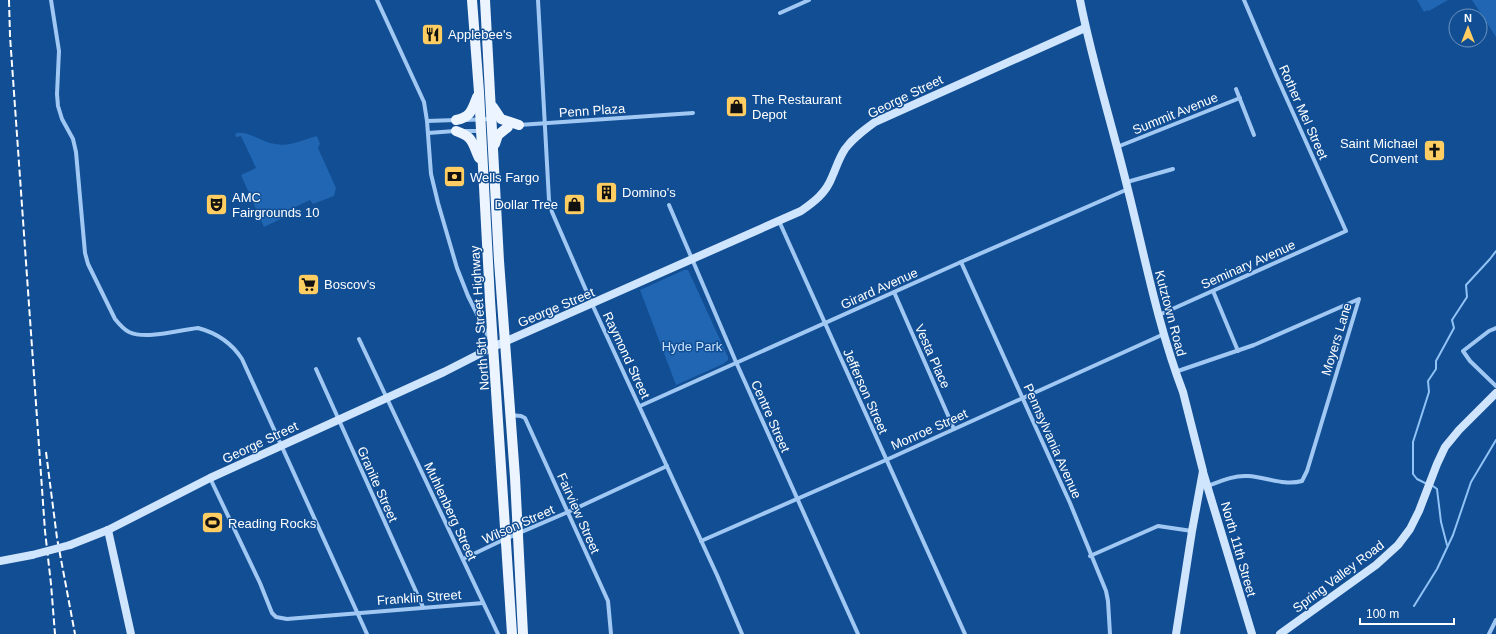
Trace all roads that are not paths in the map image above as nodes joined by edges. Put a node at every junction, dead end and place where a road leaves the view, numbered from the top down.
1 (51, 0) edge
2 (377, 0) edge
3 (472, 0) edge
4 (485, 0) edge
5 (538, 0) edge
6 (809, 0) edge
7 (1080, 0) edge
8 (1244, 0) edge
9 (780, 13) dead end
10 (1085, 28) junction
11 (1236, 89) dead end
12 (479, 92) junction
13 (1240, 98) junction
14 (492, 104) junction
15 (693, 113) dead end
16 (480, 119) junction
17 (492, 119) junction
18 (456, 120) junction
19 (427, 121) junction
20 (546, 123) junction
21 (519, 125) junction
22 (508, 127) junction
23 (493, 130) junction
24 (456, 131) junction
25 (481, 131) junction
26 (428, 133) junction
27 (1254, 135) dead end
28 (1117, 147) junction
29 (494, 152) junction
30 (482, 165) junction
31 (1173, 169) dead end
32 (1127, 186) junction
33 (669, 205) dead end
34 (779, 221) junction
35 (1346, 231) joint
36 (693, 260) junction
37 (961, 262) junction
38 (1213, 291) junction
39 (894, 292) junction
40 (592, 304) junction
41 (1158, 315) junction
42 (824, 323) junction
43 (1496, 328) edge
44 (1164, 334) junction
45 (359, 340) dead end
46 (505, 342) junction
47 (494, 348) junction
48 (1238, 351) junction
49 (736, 362) junction
50 (316, 369) dead end
51 (1175, 372) junction
52 (1496, 386) edge
53 (1496, 393) edge
54 (1022, 397) junction
55 (386, 398) junction
56 (640, 406) junction
57 (510, 415) junction
58 (338, 420) junction
59 (954, 429) junction
60 (281, 445) junction
61 (886, 460) junction
62 (667, 466) junction
63 (1203, 471) junction
64 (210, 478) junction
65 (1208, 486) junction
66 (797, 499) junction
67 (568, 512) junction
68 (108, 530) junction
69 (1192, 531) junction
70 (517, 534) junction
71 (505, 539) junction
72 (701, 541) junction
73 (1090, 556) junction
74 (464, 559) junction
75 (0, 561) edge
76 (483, 603) junction
77 (423, 607) junction
78 (357, 612) junction
79 (1496, 620) edge
80 (131, 634) edge
81 (367, 634) edge
82 (498, 634) edge
83 (512, 634) edge
84 (523, 634) edge
85 (610, 634) edge
86 (742, 634) edge
87 (858, 634) edge
88 (965, 634) edge
89 (1110, 634) edge
90 (1176, 634) edge
91 (1252, 634) edge
92 (1280, 634) edge
93 (1490, 634) edge

1 - 60 street
2 - 19 street
3 - 12 main road, North 5th Street Highway
4 - 14 main road, North 5th Street Highway
5 - 20 street, Raymond Street
6 - 9 street
7 - 10 street, Kutztown Road
8 - 35 street, Rother Mel Street
10 - 28 street, Kutztown Road
10 - 34 street, George Street
11 - 13 street
12 - 16 main road, North 5th Street Highway
12 - 18 main road
13 - 27 street
13 - 28 street, Summit Avenue
14 - 17 main road, North 5th Street Highway
14 - 21 main road
15 - 20 street, Penn Plaza
16 - 17 street
16 - 18 street
16 - 25 main road, North 5th Street Highway
17 - 23 main road, North 5th Street Highway
18 - 19 street
19 - 26 street
20 - 21 street, Penn Plaza
20 - 40 street, Raymond Street
21 - 22 street, Penn Plaza
22 - 23 street, Penn Plaza
22 - 29 main road
23 - 25 street, Penn Plaza
23 - 29 main road, North 5th Street Highway
24 - 25 street, Penn Plaza
24 - 26 street, Penn Plaza
24 - 30 main road
25 - 30 main road, North 5th Street Highway
26 - 47 street
28 - 32 street, Kutztown Road
29 - 46 main road, North 5th Street Highway
30 - 47 main road, North 5th Street Highway
31 - 32 street, Girard Avenue
32 - 37 street, Girard Avenue
32 - 41 street, Kutztown Road
33 - 36 street, Centre Street
34 - 36 street, George Street
34 - 42 street, Jefferson Street
35 - 38 street, Seminary Avenue
36 - 40 street, George Street
36 - 49 street, Centre Street
37 - 39 street, Girard Avenue
37 - 54 street, Pennsylvania Avenue
38 - 41 street, Seminary Avenue
38 - 48 street
39 - 42 street, Girard Avenue
39 - 59 street, Vesta Place
40 - 46 street, George Street
40 - 56 street, Raymond Street
41 - 44 street, Kutztown Road
42 - 49 street, Girard Avenue
42 - 61 street, Jefferson Street
43 - 52 street
44 - 51 street, Kutztown Road
44 - 54 street, Monroe Street
45 - 55 street, Muhlenberg Street
46 - 47 street, George Street
46 - 57 main road, North 5th Street Highway
47 - 55 street, George Street
47 - 71 main road, North 5th Street Highway
48 - 51 street, Moyers Lane
48 - 65 street, Moyers Lane
49 - 56 street, Girard Avenue
49 - 66 street, Centre Street
50 - 58 street, Granite Street
51 - 63 street, Kutztown Road
53 - 92 street, Spring Valley Road
54 - 59 street, Monroe Street
54 - 73 street, Pennsylvania Avenue
55 - 58 street, George Street
55 - 74 street, Muhlenberg Street
56 - 62 street, Raymond Street
57 - 67 street, Fairview Street
57 - 70 main road, North 5th Street Highway
58 - 60 street, George Street
58 - 77 street, Granite Street
59 - 61 street, Monroe Street
60 - 64 street, George Street
60 - 78 street
61 - 66 street, Monroe Street
61 - 88 street, Jefferson Street
62 - 67 street, Wilson Street
62 - 72 street, Raymond Street
63 - 65 street, North 11th Street
63 - 69 street, Kutztown Road
64 - 68 street, George Street
64 - 78 street, Franklin Street
65 - 91 street, North 11th Street
66 - 72 street, Monroe Street
66 - 87 street, Centre Street
67 - 70 street, Wilson Street
67 - 85 street, Fairview Street
68 - 75 street, George Street, bridge
68 - 80 street
69 - 73 street
69 - 90 street, Kutztown Road
70 - 71 street, Wilson Street
70 - 84 main road, North 5th Street Highway
71 - 74 street, Wilson Street
71 - 83 main road, North 5th Street Highway
72 - 86 street, Raymond Street
73 - 89 street, Pennsylvania Avenue
74 - 76 street, Muhlenberg Street
76 - 77 street, Franklin Street
76 - 82 street, Muhlenberg Street
77 - 78 street, Franklin Street
78 - 81 street
79 - 93 street

